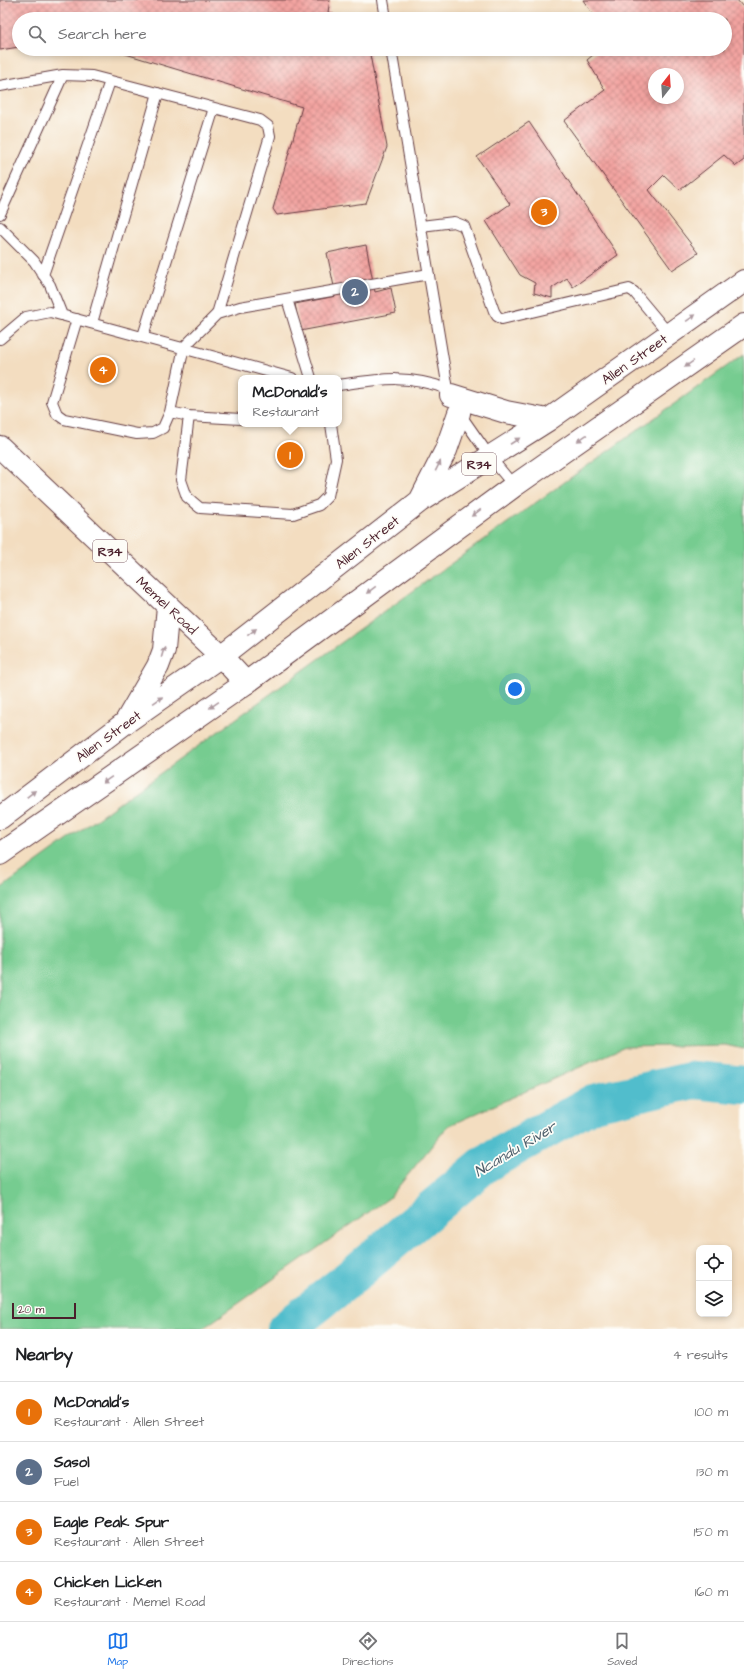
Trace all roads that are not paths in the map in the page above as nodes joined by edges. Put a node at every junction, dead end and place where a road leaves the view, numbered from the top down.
1 (383, 0) edge
2 (385, 12) edge
3 (392, 56) edge
4 (62, 75) junction
5 (110, 81) junction
6 (0, 86) edge
7 (158, 93) junction
8 (214, 108) junction
9 (0, 214) edge
10 (421, 226) junction
11 (0, 227) edge
12 (429, 274) junction
13 (43, 275) junction
14 (744, 281) edge
15 (287, 298) junction
16 (217, 314) junction
17 (62, 315) junction
18 (77, 319) junction
19 (92, 323) junction
20 (744, 325) edge
21 (669, 334) junction
22 (144, 336) junction
23 (0, 339) edge
24 (184, 347) junction
25 (282, 375) edge
26 (310, 375) edge
27 (342, 385) edge
28 (453, 399) junction
29 (170, 412) junction
30 (189, 416) junction
31 (238, 419) edge
32 (548, 420) junction
33 (329, 427) edge
34 (0, 447) edge
35 (490, 457) junction
36 (514, 486) junction
37 (420, 501) junction
38 (168, 606) junction
39 (221, 656) junction
40 (246, 683) junction
41 (124, 723) junction
42 (0, 818) edge
43 (0, 854) edge

1 - 2 lane
3 - 10 lane
4 - 5 lane
4 - 6 lane
4 - 9 lane
5 - 7 lane
5 - 13 lane
7 - 8 lane
7 - 19 lane
8 - 16 lane
8 - 22 lane
10 - 12 lane
10 - 21 lane
11 - 13 lane
12 - 15 lane
12 - 28 lane
13 - 17 lane
21 -> 14 main road, Allen Street / R34
15 - 16 lane
15 - 26 lane
16 - 24 lane
17 - 18 lane
17 - 23 lane
18 - 19 lane
18 - 29 lane
19 - 22 lane
20 -> 36 main road, R34
21 - 32 main road, Allen Street / R34
22 - 24 lane
24 - 25 lane
24 - 29 lane
27 - 28 lane
28 - 32 main road
28 - 35 lane
37 -> 28 main road
29 - 30 lane
30 - 31 lane
30 - 33 lane
35 -> 32 main road, Allen Street / R34
34 - 38 main road, Memel Road / R34
35 - 36 lane
35 - 37 main road, Allen Street / R34
36 -> 40 main road, R34
39 -> 37 main road, Allen Street / R34
38 - 39 main road, Memel Road / R34
41 -> 38 main road
39 - 40 main road, Memel Road / R34
41 -> 39 main road, Allen Street
40 -> 43 main road
42 -> 41 main road, Allen Street

